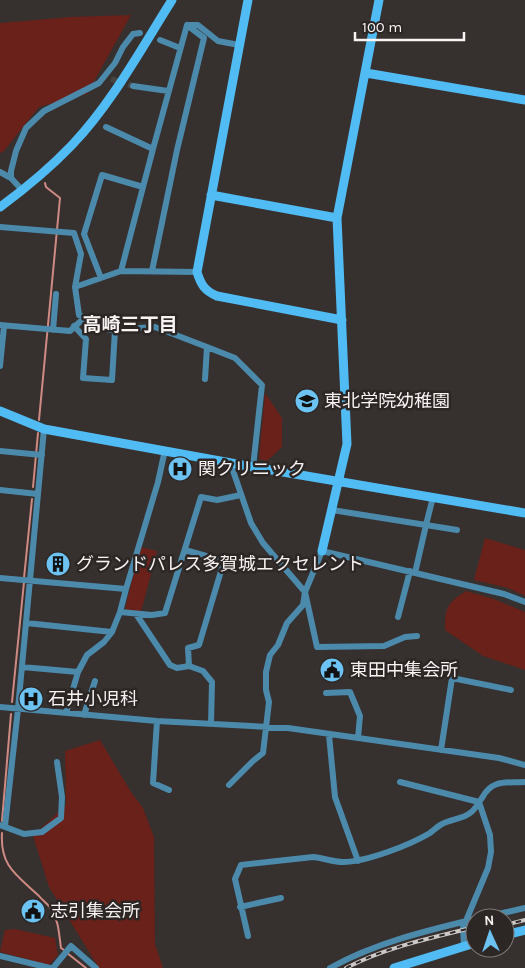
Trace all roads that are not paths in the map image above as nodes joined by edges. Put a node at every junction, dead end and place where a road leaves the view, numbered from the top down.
1 (172, 0) edge
2 (248, 0) edge
3 (379, 0) edge
4 (187, 25) junction
5 (140, 33) dead end
6 (160, 40) dead end
7 (239, 45) junction
8 (180, 48) junction
9 (366, 73) junction
10 (104, 77) junction
11 (111, 79) tunnel mouth
12 (133, 86) tunnel mouth
13 (168, 91) junction
14 (525, 100) edge
15 (106, 127) dead end
16 (153, 149) junction
17 (0, 172) edge
18 (11, 178) junction
19 (143, 187) junction
20 (22, 190) junction
21 (210, 195) junction
22 (0, 207) edge
23 (337, 218) junction
24 (0, 227) edge
25 (121, 271) junction
26 (152, 271) junction
27 (197, 272) junction
28 (101, 278) junction
29 (75, 287) junction
30 (56, 294) dead end
31 (84, 318) junction
32 (342, 320) junction
33 (2, 325) edge
34 (74, 326) junction
35 (49, 329) junction
36 (115, 330) junction
37 (208, 347) junction
38 (0, 366) edge
39 (205, 379) dead end
40 (0, 411) edge
41 (44, 428) junction
42 (165, 450) junction
43 (0, 451) edge
44 (38, 455) junction
45 (230, 462) junction
46 (253, 467) junction
47 (338, 482) junction
48 (0, 490) edge
49 (38, 494) junction
50 (241, 495) junction
51 (433, 497) junction
52 (332, 510) junction
53 (525, 513) edge
54 (426, 525) junction
55 (457, 530) dead end
56 (185, 550) junction
57 (322, 551) junction
58 (413, 572) junction
59 (0, 578) edge
60 (26, 581) junction
61 (126, 589) junction
62 (305, 592) junction
63 (525, 602) edge
64 (120, 612) junction
65 (136, 614) junction
66 (398, 617) dead end
67 (26, 623) junction
68 (112, 632) junction
69 (417, 636) dead end
70 (189, 666) junction
71 (22, 667) junction
72 (78, 672) junction
73 (95, 681) dead end
74 (511, 690) dead end
75 (326, 692) dead end
76 (0, 707) edge
77 (18, 709) junction
78 (66, 713) junction
79 (84, 715) junction
80 (156, 721) junction
81 (211, 724) junction
82 (267, 728) junction
83 (329, 734) junction
84 (358, 738) junction
85 (441, 750) junction
86 (57, 762) dead end
87 (525, 766) edge
88 (400, 782) dead end
89 (525, 782) edge
90 (229, 785) dead end
91 (169, 790) dead end
92 (479, 802) junction
93 (3, 825) edge
94 (358, 861) junction
95 (281, 898) dead end
96 (240, 906) junction
97 (471, 908) edge
98 (465, 921) edge
99 (465, 923) edge
100 (248, 936) dead end
101 (464, 946) joint
102 (0, 956) edge
103 (52, 968) edge
104 (96, 968) edge
105 (330, 968) edge
106 (394, 968) edge

1 - 20 street
2 - 7 street
3 - 9 street
4 - 7 street
4 - 8 street
4 - 26 street
5 - 10 street
6 - 8 street
7 - 21 street
8 - 13 street
9 - 14 street
9 - 23 street
10 - 11 street
10 - 18 street
12 - 13 street
13 - 16 street
15 - 16 street
16 - 19 street
17 - 18 street
18 - 20 street
19 - 25 street
19 - 28 street
20 - 22 street
21 - 23 street
21 - 27 street
23 - 32 street
24 - 29 street
25 - 26 street
25 - 28 street
26 - 27 street
27 - 32 street
28 - 29 street
29 - 31 street
30 - 35 street
31 - 34 street
31 - 36 street
32 - 47 street
33 - 35 street
33 - 38 street
34 - 35 street
34 - 36 street
36 - 37 street
37 - 39 street
37 - 46 street
40 - 41 street
41 - 42 street
41 - 44 street
42 - 45 street
42 - 61 street
43 - 44 street
44 - 49 street
45 - 46 street
45 - 50 street
46 - 47 street
47 - 51 street
47 - 52 street
48 - 49 street
49 - 60 street
50 - 56 street
50 - 62 street
51 - 53 street
51 - 54 street
52 - 54 street
52 - 57 street
54 - 55 street
54 - 58 street
56 - 65 street
56 - 70 street
57 - 58 street
57 - 62 street
58 - 63 street
58 - 66 street
59 - 60 street
60 - 61 street
60 - 67 street
61 - 64 street
62 - 69 street
62 - 82 street
64 - 65 street
64 - 68 street
65 - 70 street
67 - 68 street
67 - 71 street
68 - 72 street
70 - 81 street
71 - 72 street
71 - 77 street
72 - 78 street
73 - 79 street
74 - 85 street
75 - 84 street
76 - 77 street
77 - 78 street
77 - 93 street
78 - 79 street
79 - 80 street
80 - 81 street
80 - 91 street
81 - 82 street
82 - 83 street
82 - 90 street
83 - 84 street
83 - 94 street
84 - 85 street
85 - 87 street
86 - 93 street
88 - 92 street
89 - 92 street
92 - 94 street
92 - 97 street
94 - 96 street
95 - 96 street
96 - 100 street
98 - 105 street
99 - 101 street
101 - 106 street
102 - 103 street
103 - 104 street

